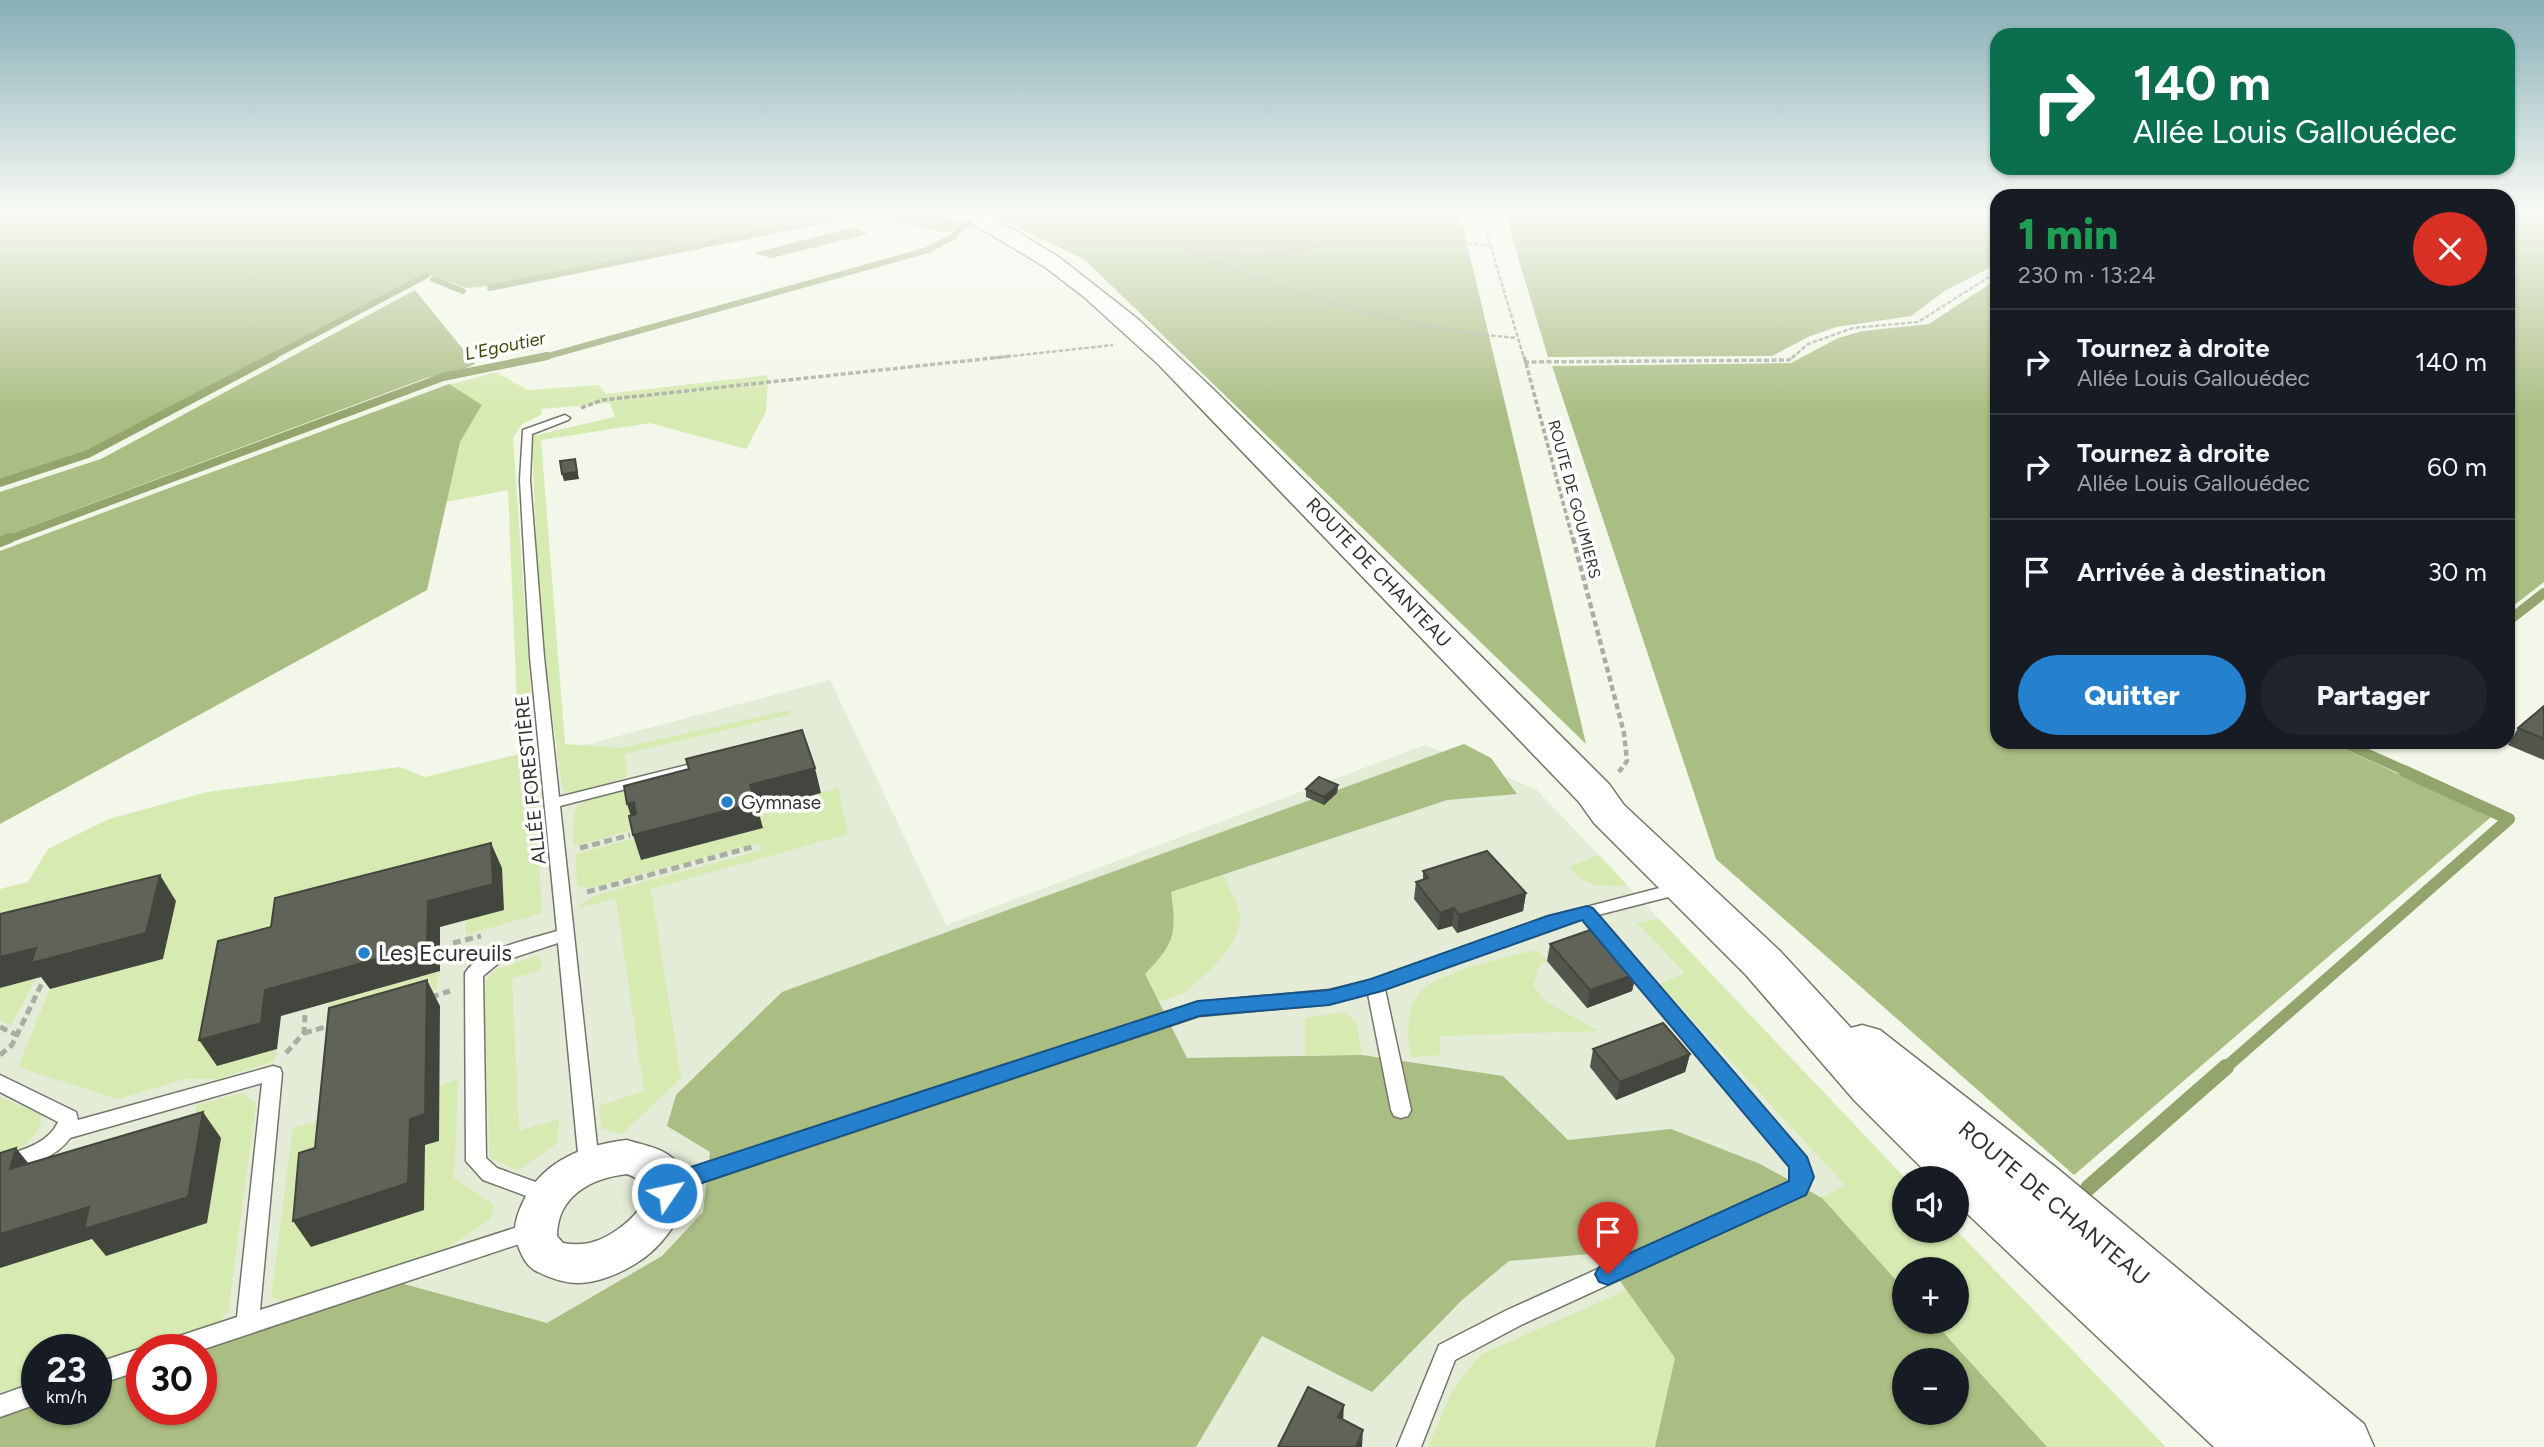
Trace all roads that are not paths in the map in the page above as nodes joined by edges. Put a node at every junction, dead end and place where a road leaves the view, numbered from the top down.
1 (1079, 282) edge
2 (565, 418) road end
3 (728, 759) edge
4 (552, 803) junction
5 (1686, 888) junction
6 (1587, 913) junction
7 (565, 934) junction
8 (1763, 963) junction
9 (1375, 986) junction
10 (0, 1083) edge
11 (1401, 1110) dead end
12 (66, 1130) junction
13 (589, 1164) junction
14 (0, 1165) edge
15 (666, 1185) junction
16 (541, 1213) junction
17 (247, 1325) junction
18 (217, 1335) edge
19 (21, 1399) edge
20 (0, 1406) edge
21 (1409, 1447) edge
22 (2262, 1447) edge
23 (2341, 1447) edge

1 - 5 main road, ROUTE DE CHANTEAU
2 - 4 lane, ALLÉE FORESTIÈRE
3 - 4 lane
4 - 7 lane, ALLÉE FORESTIÈRE
5 - 6 lane
5 - 8 main road, ROUTE DE CHANTEAU
6 - 9 lane
6 - 21 lane
7 - 13 lane, ALLÉE FORESTIÈRE
7 - 16 lane
8 - 22 main road, ROUTE DE CHANTEAU
8 - 23 main road, ROUTE DE CHANTEAU
9 - 11 lane
9 - 15 lane
10 - 12 lane
12 - 14 lane
12 - 17 lane
13 - 15 street
13 - 16 street
15 - 16 street
16 - 17 lane
17 - 18 lane
19 - 20 lane

